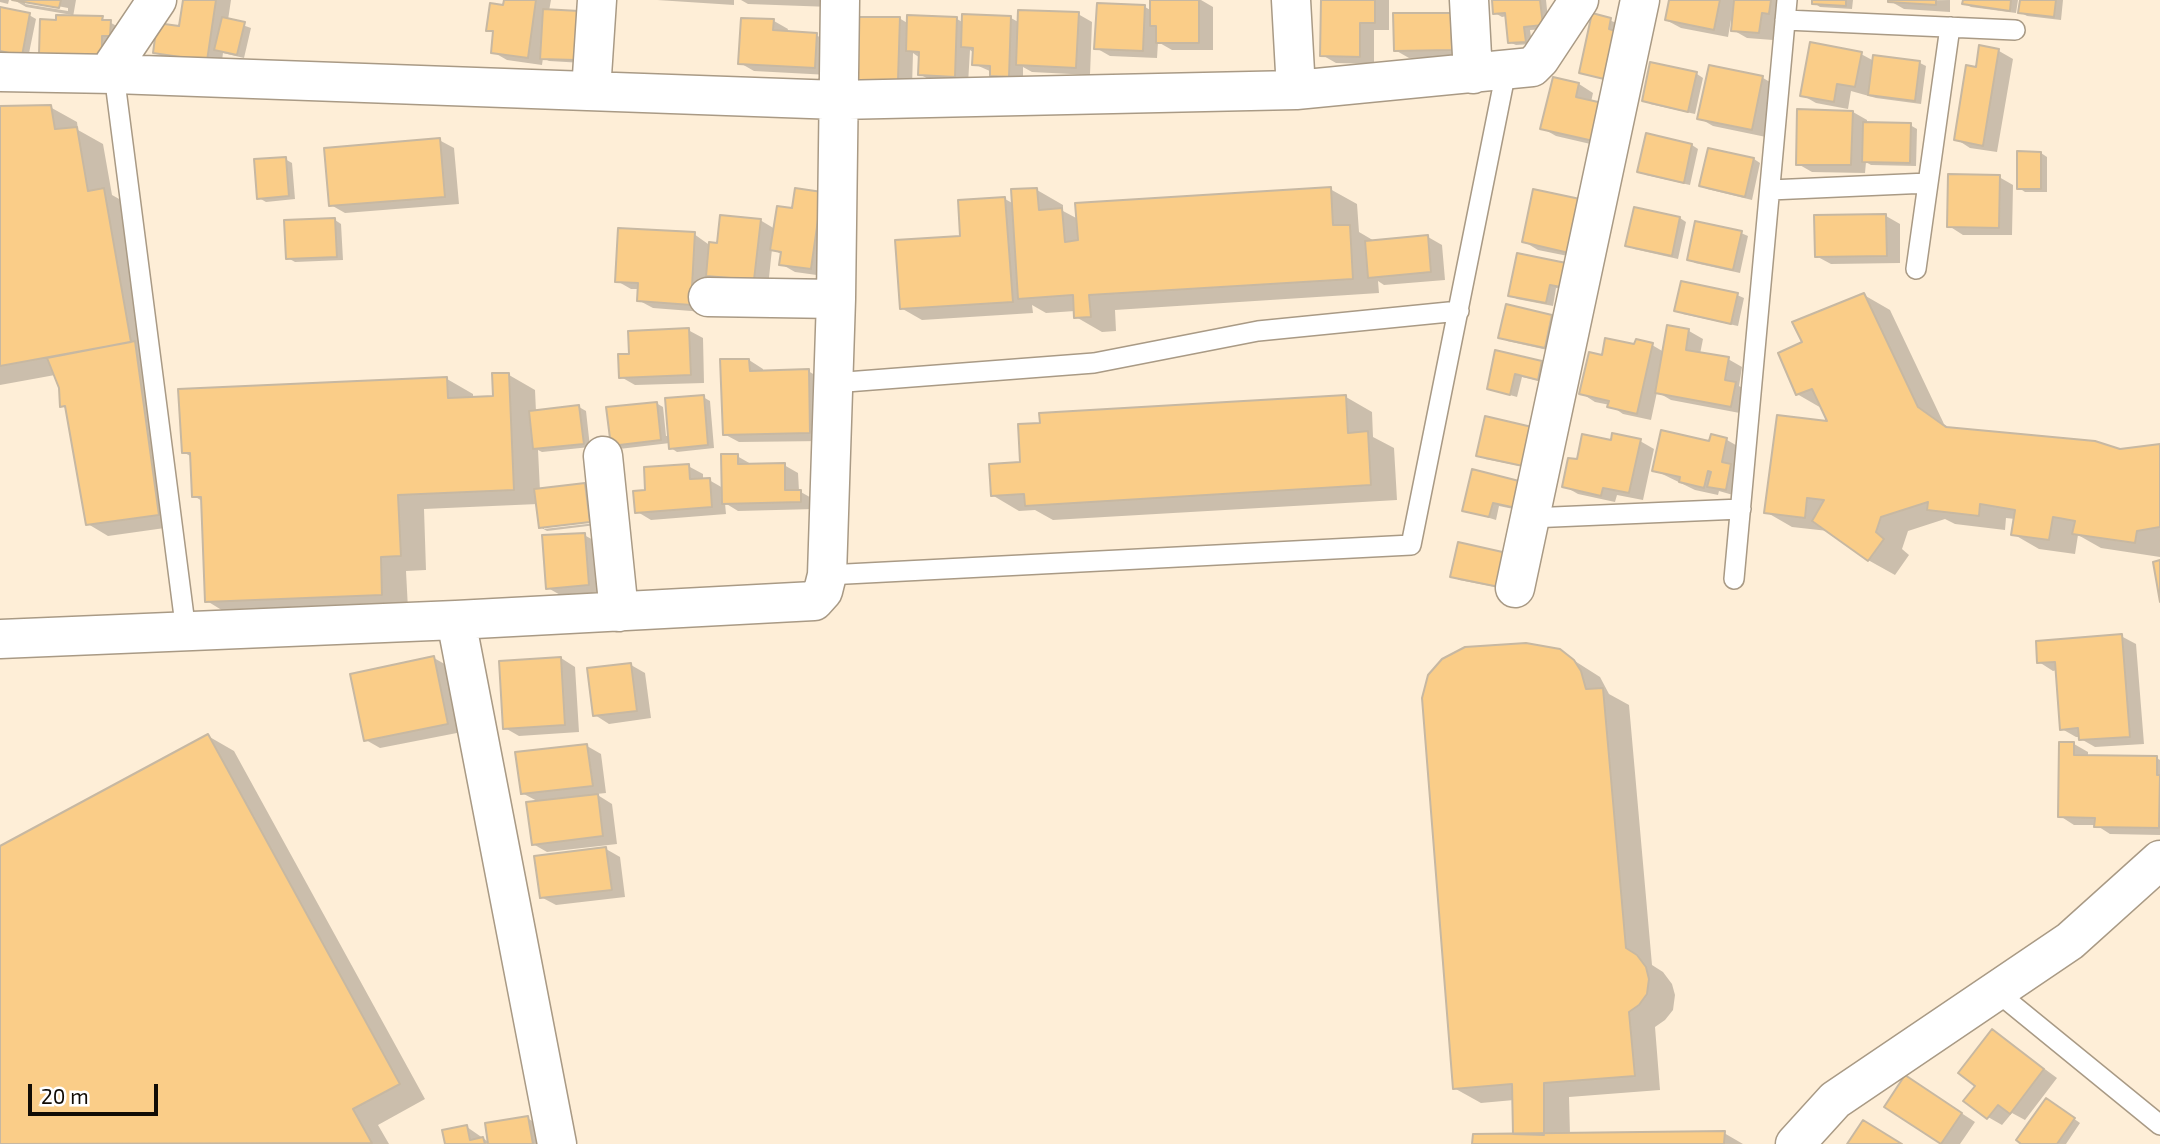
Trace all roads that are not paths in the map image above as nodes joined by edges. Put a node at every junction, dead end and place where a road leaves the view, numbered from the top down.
1 (157, 0) edge
2 (597, 0) edge
3 (840, 0) edge
4 (1291, 0) edge
5 (1469, 0) edge
6 (1579, 0) edge
7 (1640, 0) edge
8 (1787, 0) edge
9 (1785, 20) junction
10 (1950, 27) junction
11 (2015, 30) dead end
12 (0, 72) edge
13 (1490, 72) junction
14 (114, 74) junction
15 (1296, 90) junction
16 (591, 91) junction
17 (838, 100) junction
18 (1928, 183) junction
19 (1770, 190) junction
20 (1916, 269) dead end
21 (708, 298) dead end
22 (836, 299) junction
23 (1458, 311) junction
24 (833, 383) junction
25 (603, 456) dead end
26 (1741, 509) junction
27 (1530, 518) junction
28 (827, 575) junction
29 (1734, 579) dead end
30 (1515, 588) dead end
31 (619, 612) junction
32 (456, 620) junction
33 (186, 632) junction
34 (0, 639) edge
35 (2160, 860) edge
36 (1997, 992) junction
37 (2160, 1125) edge
38 (557, 1144) edge
39 (1795, 1144) edge

1 - 14 street
2 - 16 street
3 - 17 street
4 - 15 street
5 - 13 street
6 - 13 street
7 - 27 street
8 - 9 lane
9 - 10 lane
9 - 19 lane
10 - 11 lane
10 - 18 lane
12 - 14 street
13 - 15 street
13 - 23 lane
14 - 16 street
14 - 33 lane
15 - 17 street
16 - 17 street
17 - 22 street
18 - 19 lane
18 - 20 lane
19 - 26 lane
21 - 22 street
22 - 24 street
23 - 24 lane
23 - 28 lane
24 - 28 street
25 - 31 street
26 - 27 lane
26 - 29 lane
27 - 30 street
28 - 31 street
31 - 32 street
32 - 33 street
32 - 38 street
33 - 34 street
35 - 36 street
36 - 37 lane
36 - 39 street

